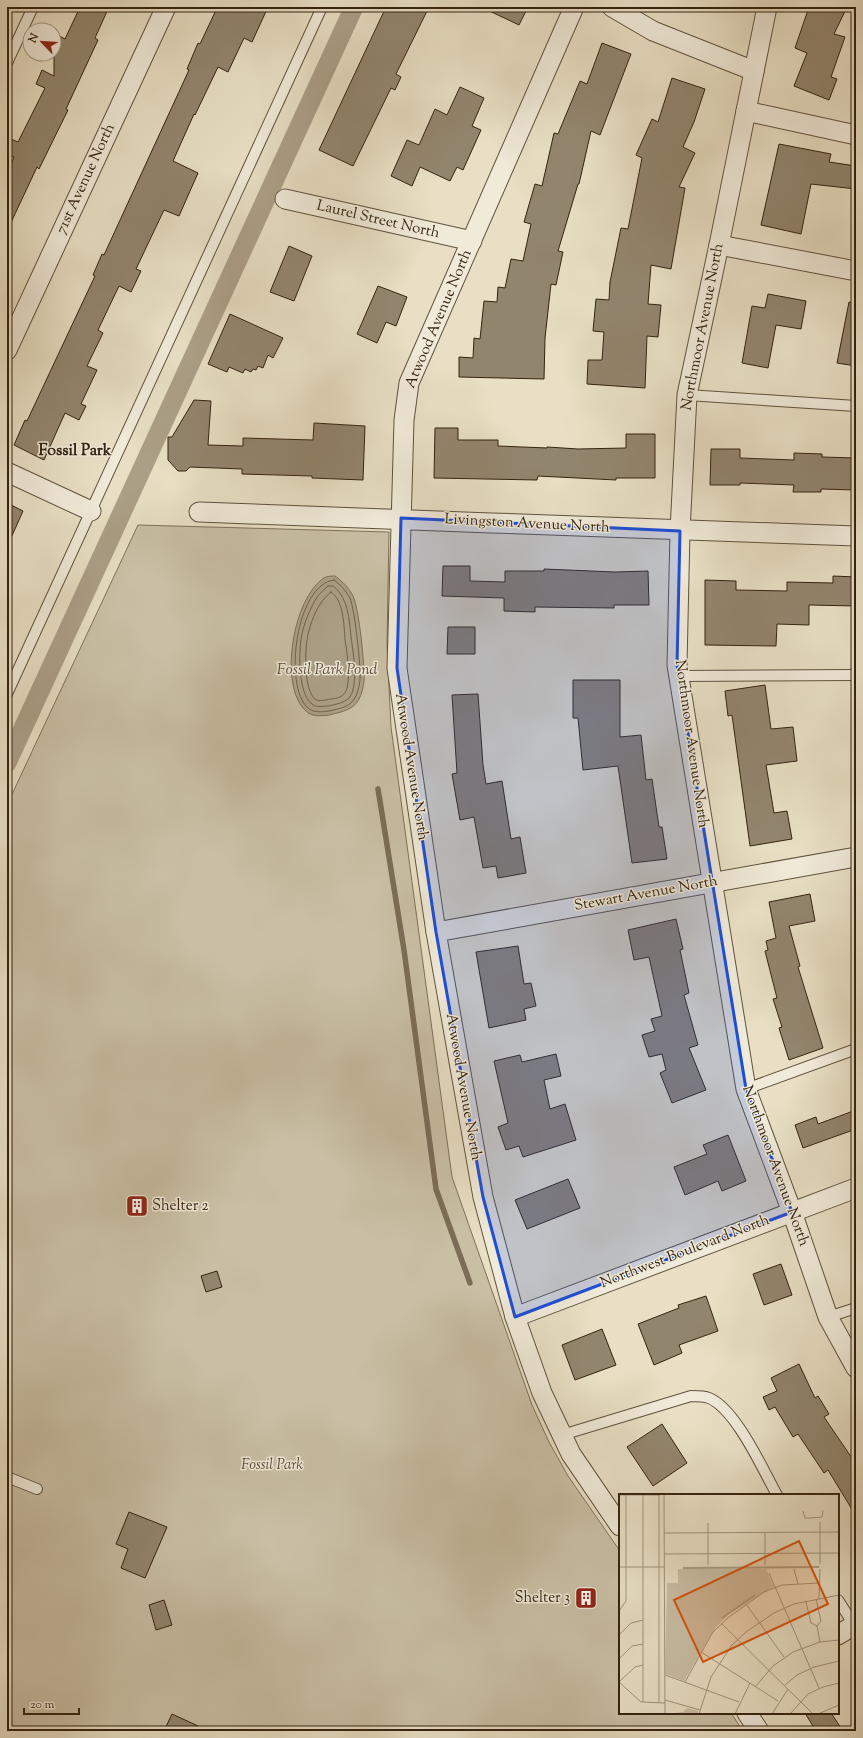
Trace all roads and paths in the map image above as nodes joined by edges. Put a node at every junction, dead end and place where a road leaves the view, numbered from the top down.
1 (33, 7) edge
2 (166, 7) edge
3 (322, 7) edge
4 (574, 7) edge
5 (612, 7) edge
6 (767, 7) edge
7 (7, 63) edge
8 (754, 71) junction
9 (746, 111) junction
10 (856, 135) edge
11 (285, 198) dead end
12 (472, 241) junction
13 (719, 245) junction
14 (856, 271) edge
15 (7, 350) edge
16 (687, 396) junction
17 (856, 406) edge
18 (7, 472) edge
19 (91, 511) junction
20 (199, 512) dead end
21 (401, 518) junction
22 (680, 531) junction
23 (856, 536) edge
24 (856, 675) edge
25 (678, 676) junction
26 (7, 694) edge
27 (856, 857) edge
28 (712, 882) junction
29 (436, 932) junction
30 (856, 1049) edge
31 (746, 1089) junction
32 (856, 1188) edge
33 (792, 1212) junction
34 (856, 1308) edge
35 (515, 1317) junction
36 (828, 1317) junction
37 (856, 1368) edge
38 (562, 1435) junction
39 (7, 1477) edge
40 (37, 1489) dead end
41 (777, 1494) edge
42 (619, 1525) edge
43 (839, 1603) edge
44 (849, 1628) edge
45 (748, 1714) edge
46 (759, 1731) edge

1 - 7 lane
2 - 15 street, 71st Avenue North
3 - 19 lane
4 - 12 street, Atwood Avenue North
5 - 8 street
6 - 8 street, Northmoor Avenue North
8 - 9 street, Northmoor Avenue North
9 - 10 street
9 - 13 street, Northmoor Avenue North
11 - 12 street, Laurel Street North
12 - 21 street, Atwood Avenue North
13 - 14 street
13 - 16 street, Northmoor Avenue North
16 - 17 lane
16 - 22 street, Northmoor Avenue North
18 - 19 street
19 - 26 lane
20 - 21 street, Livingston Avenue North
21 - 22 street, Livingston Avenue North
21 - 29 street, Atwood Avenue North
22 - 23 street, Livingston Avenue North
22 - 25 street, Northmoor Avenue North
24 - 25 lane
25 - 28 street, Northmoor Avenue North
27 - 28 street, Stewart Avenue North
28 - 29 street, Stewart Avenue North
28 - 31 street, Northmoor Avenue North
29 - 35 street, Atwood Avenue North
30 - 31 lane
31 - 33 street, Northmoor Avenue North
32 - 33 street, Northwest Boulevard North
33 - 35 street, Northwest Boulevard North
33 - 36 street, Northmoor Avenue North
34 - 36 lane
35 - 38 street, Atwood Avenue North
36 - 37 street, Northmoor Avenue North
38 - 41 lane
38 - 42 street, Atwood Avenue North
39 - 40 lane
43 - 44 lane
45 - 46 street

